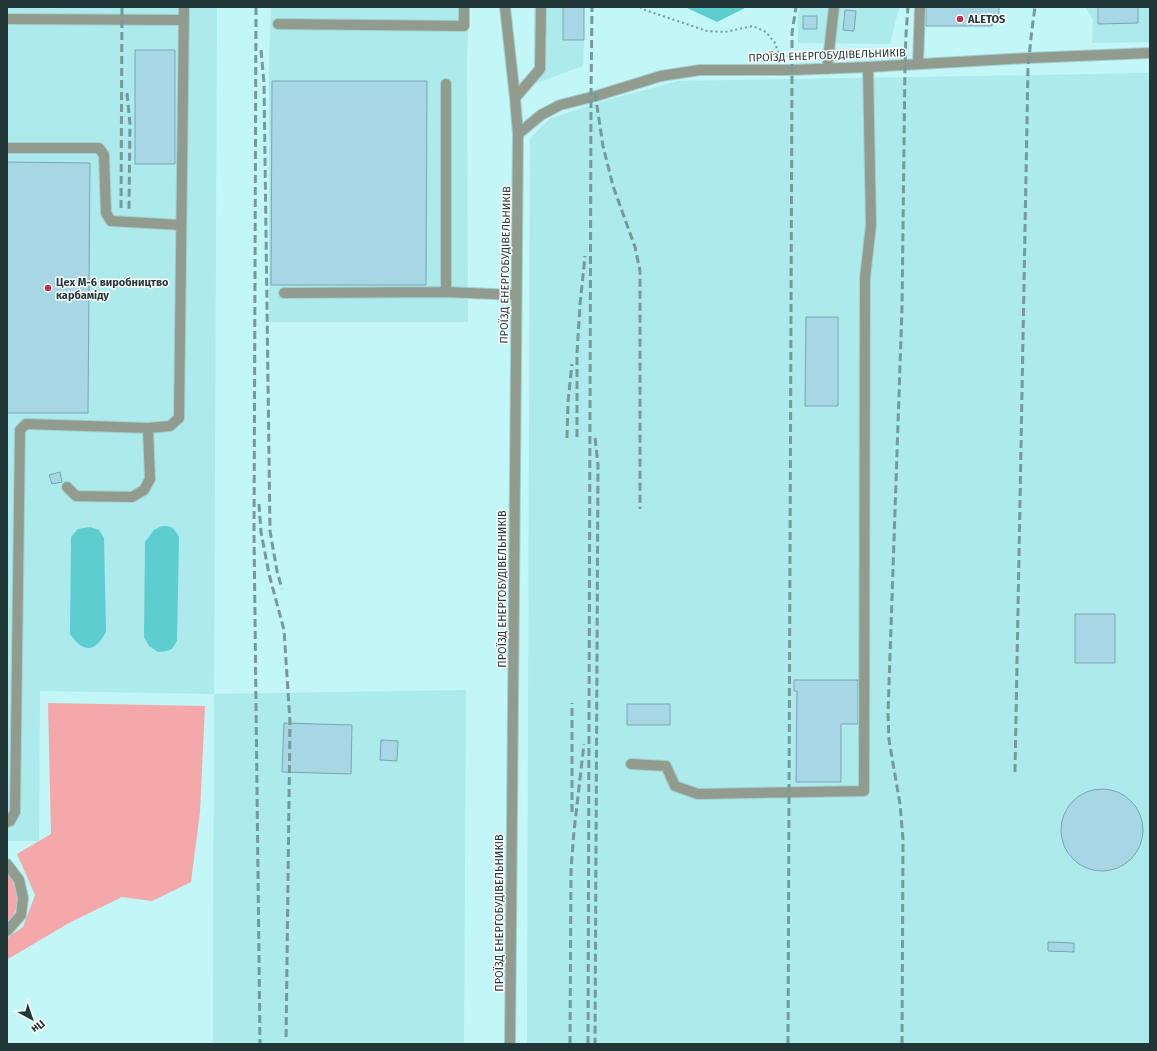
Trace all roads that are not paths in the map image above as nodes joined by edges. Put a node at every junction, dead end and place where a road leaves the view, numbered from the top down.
1 (184, 7) edge
2 (464, 7) edge
3 (505, 7) edge
4 (541, 7) edge
5 (834, 7) edge
6 (920, 7) edge
7 (7, 20) edge
8 (184, 20) junction
9 (278, 24) dead end
10 (1150, 53) edge
11 (918, 64) junction
12 (868, 67) junction
13 (827, 69) junction
14 (446, 84) dead end
15 (516, 98) junction
16 (518, 134) junction
17 (8, 148) dead end
18 (181, 225) junction
19 (446, 292) junction
20 (284, 293) dead end
21 (516, 295) junction
22 (148, 428) junction
23 (67, 487) dead end
24 (631, 764) dead end
25 (7, 822) edge
26 (7, 864) edge
27 (7, 930) edge
28 (510, 1044) edge

1 - 8 street
2 - 9 street
3 - 15 street, ПРОЇЗД ЕНЕРГОБУДІВЕЛЬНИКІВ
4 - 15 street
5 - 13 street
6 - 11 street
7 - 8 street
8 - 18 street
10 - 11 street, ПРОЇЗД ЕНЕРГОБУДІВЕЛЬНИКІВ
11 - 12 street, ПРОЇЗД ЕНЕРГОБУДІВЕЛЬНИКІВ
12 - 13 street, ПРОЇЗД ЕНЕРГОБУДІВЕЛЬНИКІВ
12 - 24 street
13 - 16 street, ПРОЇЗД ЕНЕРГОБУДІВЕЛЬНИКІВ
14 - 19 street
15 - 16 street, ПРОЇЗД ЕНЕРГОБУДІВЕЛЬНИКІВ
16 - 21 street, ПРОЇЗД ЕНЕРГОБУДІВЕЛЬНИКІВ
17 - 18 street
18 - 22 street
19 - 20 street
19 - 21 street
21 - 28 street, ПРОЇЗД ЕНЕРГОБУДІВЕЛЬНИКІВ
22 - 23 street
22 - 25 street
26 - 27 street

